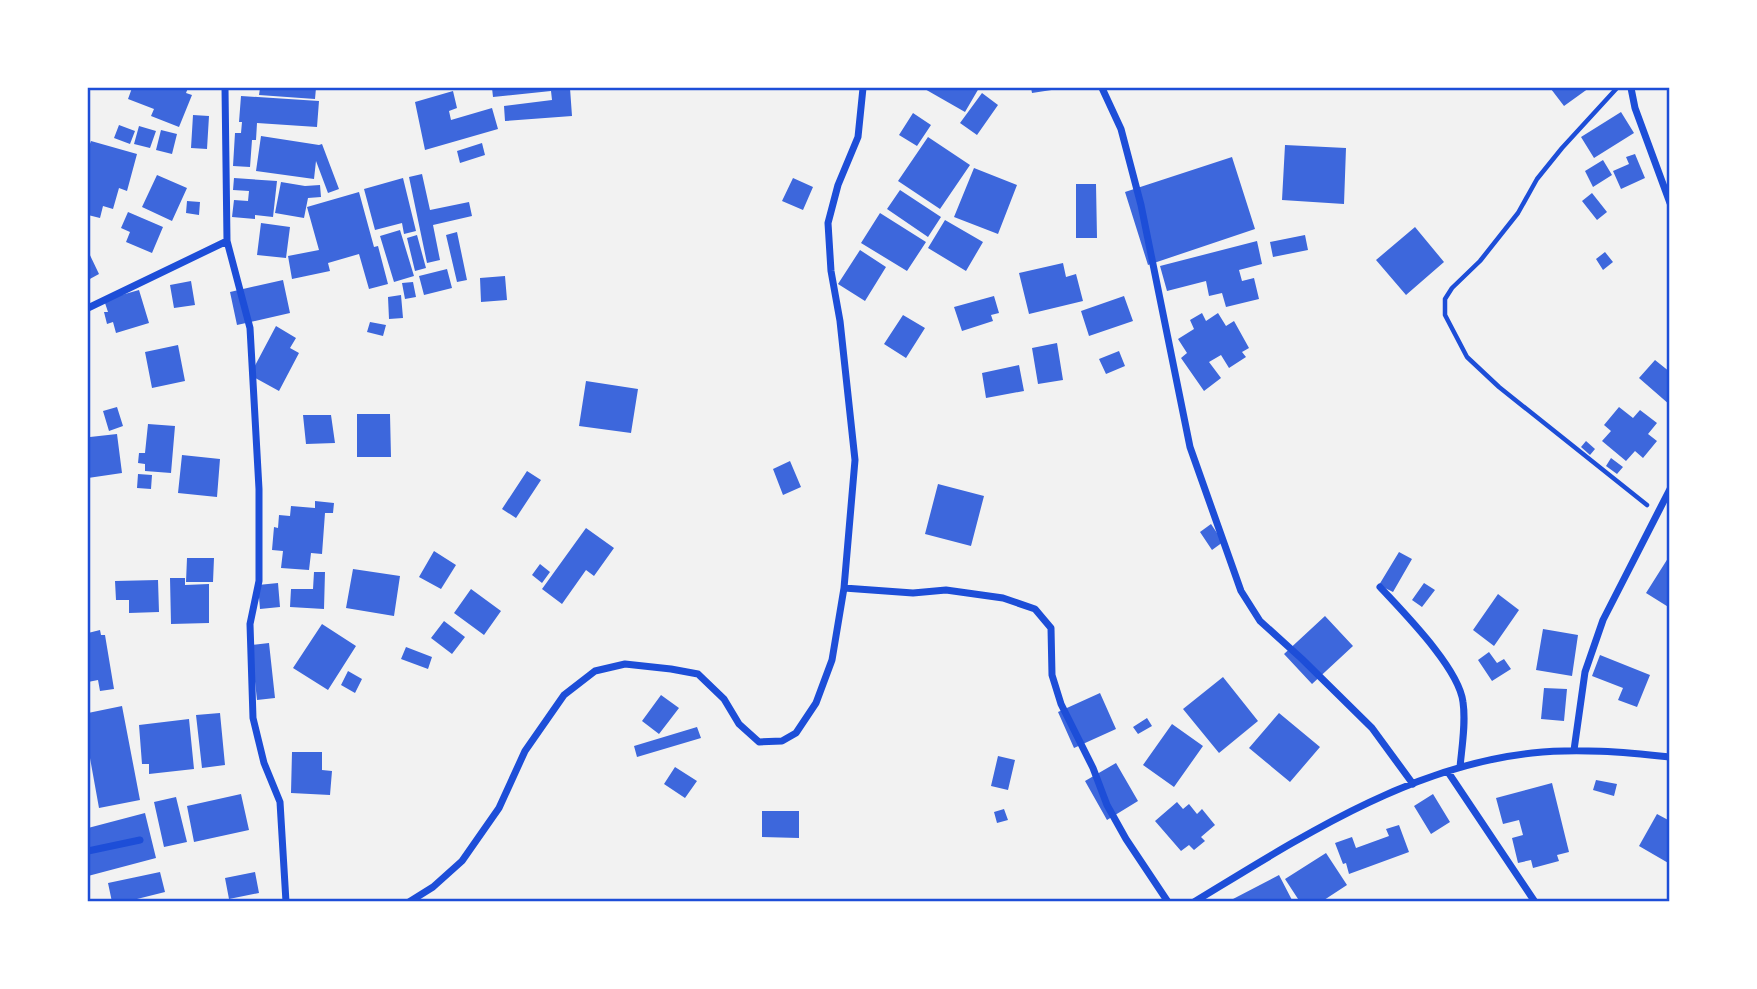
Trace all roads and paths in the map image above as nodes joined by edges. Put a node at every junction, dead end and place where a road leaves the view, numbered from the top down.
1 (225, 88) edge
2 (863, 88) edge
3 (1102, 88) edge
4 (1617, 88) edge
5 (1631, 88) edge
6 (1670, 203) edge
7 (226, 241) junction
8 (88, 308) edge
9 (1670, 489) edge
10 (1656, 512) junction
11 (1380, 587) dead end
12 (844, 588) junction
13 (1574, 750) junction
14 (1670, 757) edge
15 (1460, 767) junction
16 (1448, 772) junction
17 (1413, 785) junction
18 (140, 840) dead end
19 (88, 851) edge
20 (286, 901) edge
21 (409, 901) edge
22 (1168, 901) edge
23 (1194, 901) edge
24 (1535, 901) edge

1 - 7 street
2 - 12 street
3 - 17 street
4 - 10 path
5 - 6 street
7 - 8 street
7 - 20 street
9 - 10 street
10 - 13 street
11 - 15 street
12 - 21 street
12 - 22 street
13 - 14 street
13 - 15 street
15 - 16 street
16 - 17 street
16 - 24 street
17 - 23 street
18 - 19 street

